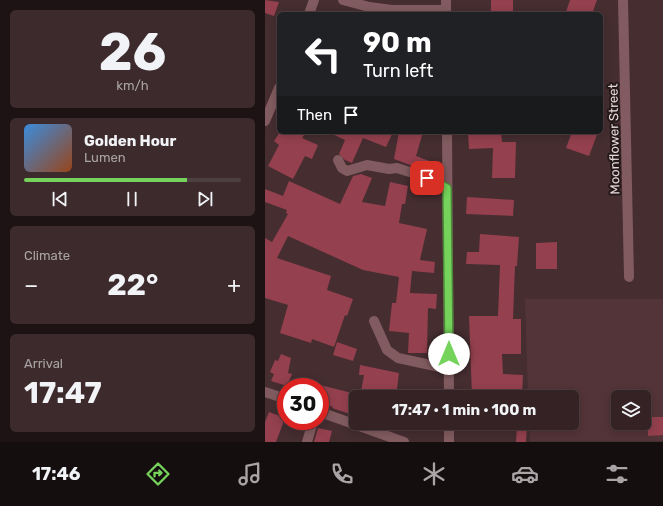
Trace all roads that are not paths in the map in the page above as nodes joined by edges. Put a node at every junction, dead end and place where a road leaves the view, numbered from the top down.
1 (315, 0) edge
2 (343, 0) edge
3 (623, 0) edge
4 (446, 8) edge
5 (310, 12) edge
6 (277, 93) edge
7 (265, 121) edge
8 (447, 134) edge
9 (338, 160) dead end
10 (447, 188) junction
11 (629, 277) dead end
12 (374, 321) dead end
13 (449, 369) junction
14 (449, 390) edge
15 (265, 392) edge
16 (277, 396) edge
17 (329, 416) edge
18 (310, 430) edge
19 (449, 430) edge
20 (379, 438) edge
21 (307, 442) edge
22 (404, 442) edge
23 (449, 442) edge

1 - 5 street
2 - 4 street
3 - 11 street, Moonflower Street
6 - 7 street
8 - 10 street
9 - 10 street
10 - 13 street
12 - 13 street
13 - 14 street
15 - 16 street
17 - 20 street
18 - 21 street
19 - 23 street
20 - 22 street

